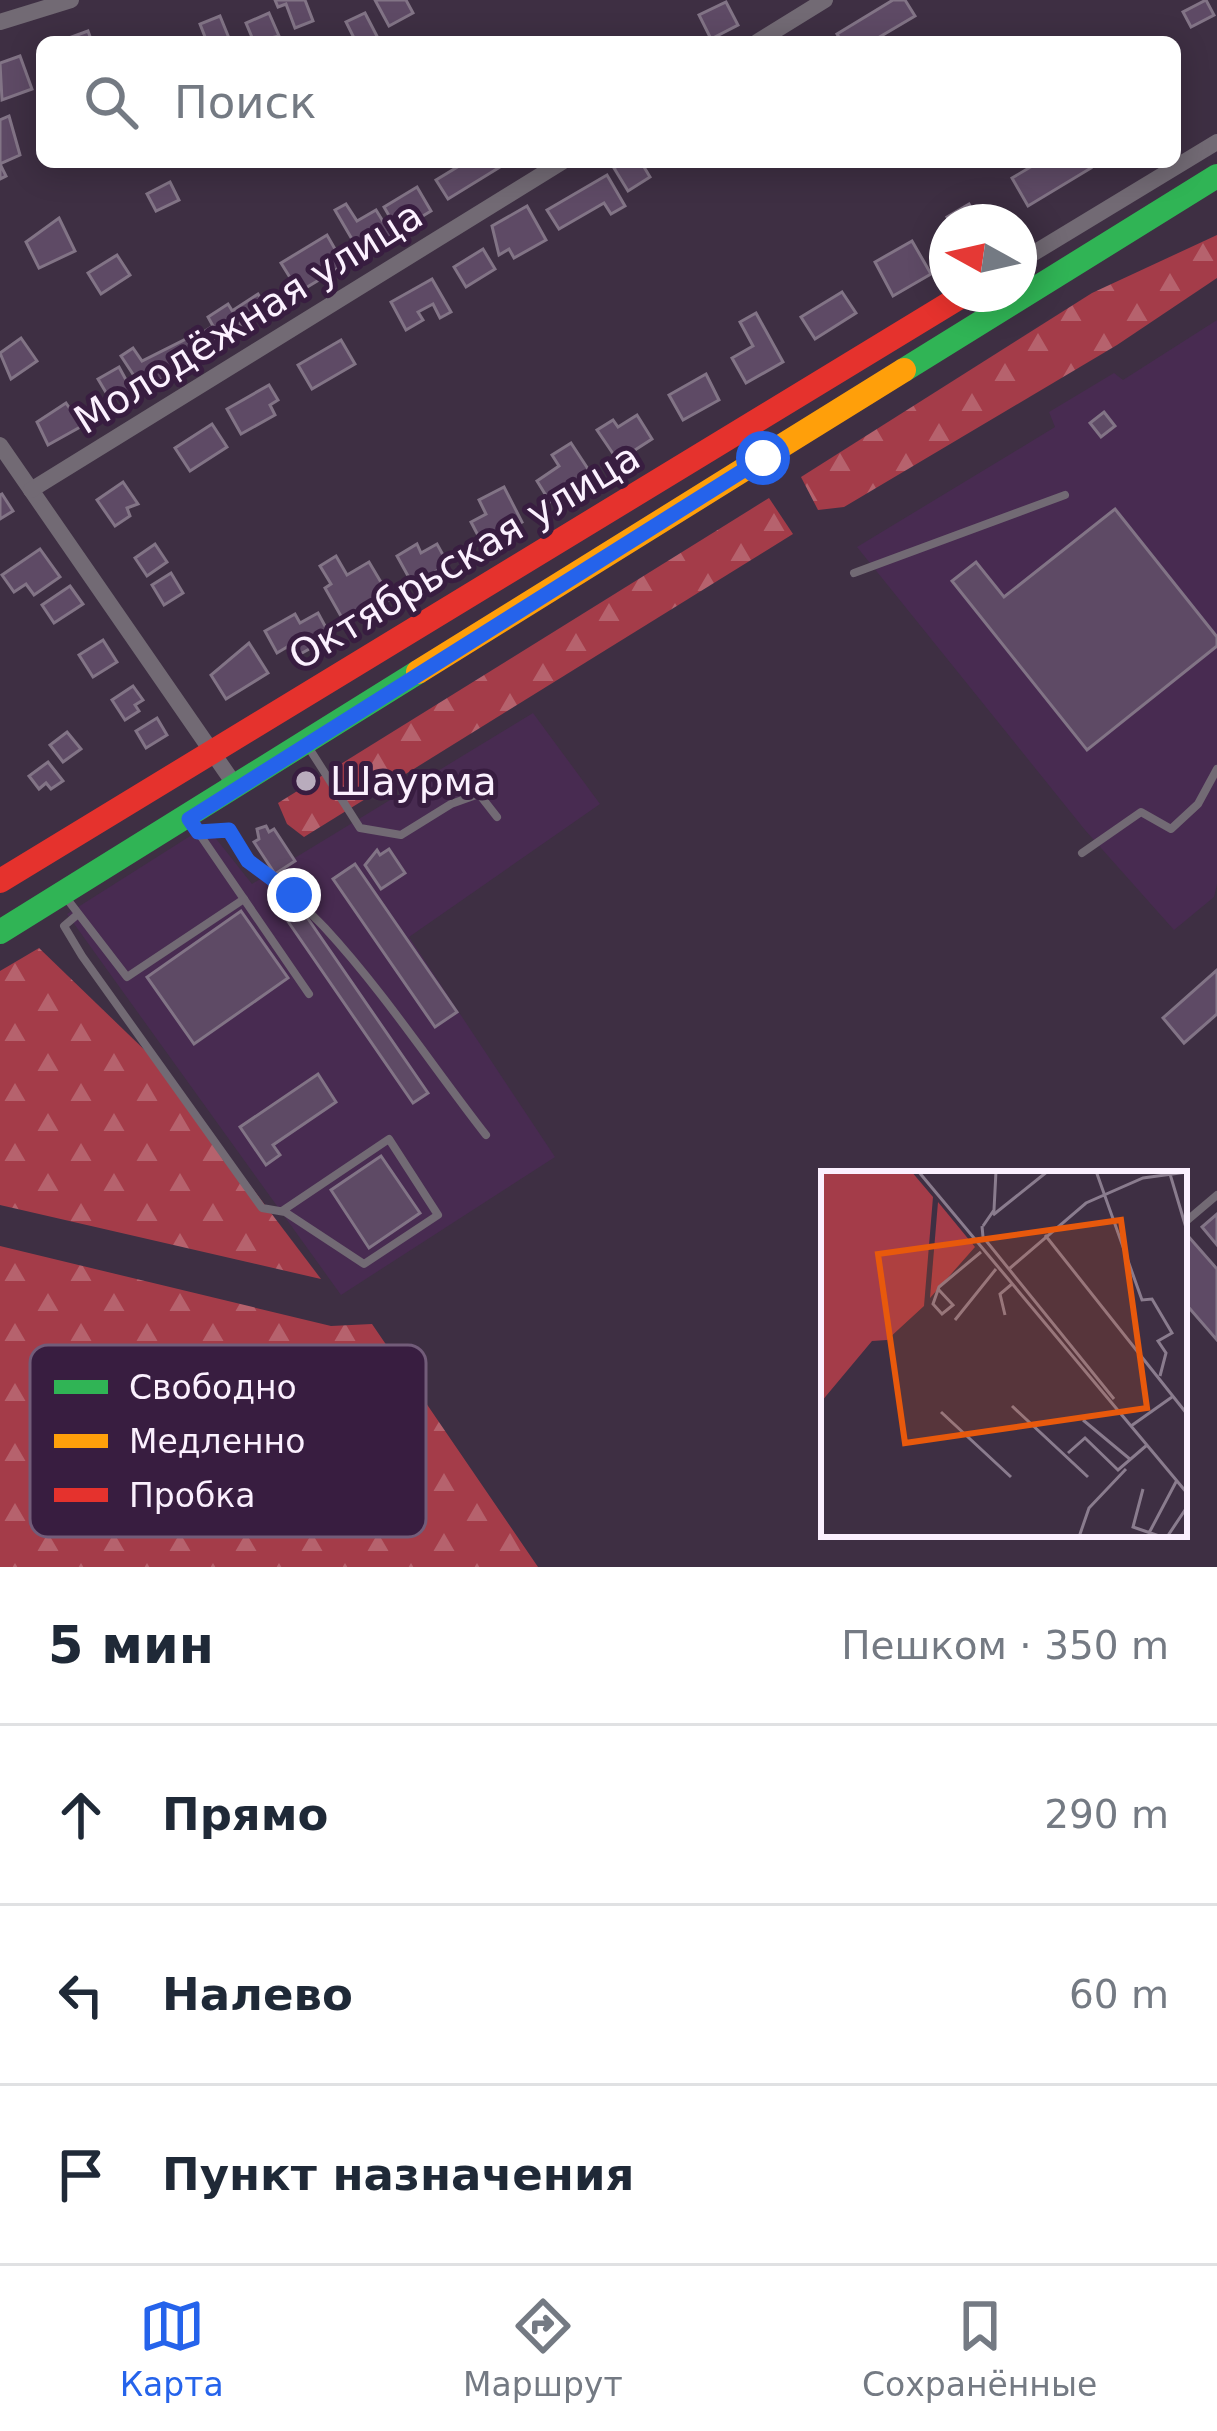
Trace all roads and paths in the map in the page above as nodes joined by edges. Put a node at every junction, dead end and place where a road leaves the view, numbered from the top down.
1 (71, 0) edge
2 (825, 0) edge
3 (0, 22) edge
4 (767, 36) edge
5 (1217, 142) edge
6 (1181, 164) edge
7 (552, 168) edge
8 (1174, 168) edge
9 (1217, 176) edge
10 (1037, 251) edge
11 (935, 312) edge
12 (0, 445) edge
13 (31, 490) junction
14 (1066, 495) dead end
15 (854, 573) dead end
16 (307, 744) junction
17 (211, 749) junction
18 (1217, 770) edge
19 (236, 788) junction
20 (497, 818) dead end
21 (194, 826) junction
22 (1082, 853) dead end
23 (0, 881) edge
24 (244, 899) junction
25 (70, 904) junction
26 (0, 932) edge
27 (309, 994) dead end
28 (486, 1136) dead end
29 (1217, 1195) edge
30 (282, 1211) junction
31 (1187, 1220) edge

1 - 3 street
2 - 4 street
5 - 6 street
7 - 13 street, Молодёжная улица
8 - 10 street
9 - 16 main road
11 - 17 main road, Октябрьская улица
12 - 13 street
13 - 17 street
14 - 15 lane
16 - 19 main road
16 - 20 lane
17 - 19 street
17 - 23 main road, Октябрьская улица
18 - 22 lane
19 - 21 main road
21 - 24 lane
21 - 25 main road
21 - 28 lane
24 - 25 lane
24 - 27 lane
25 - 26 main road
25 - 30 lane
29 - 31 lane
30 - 30 lane

